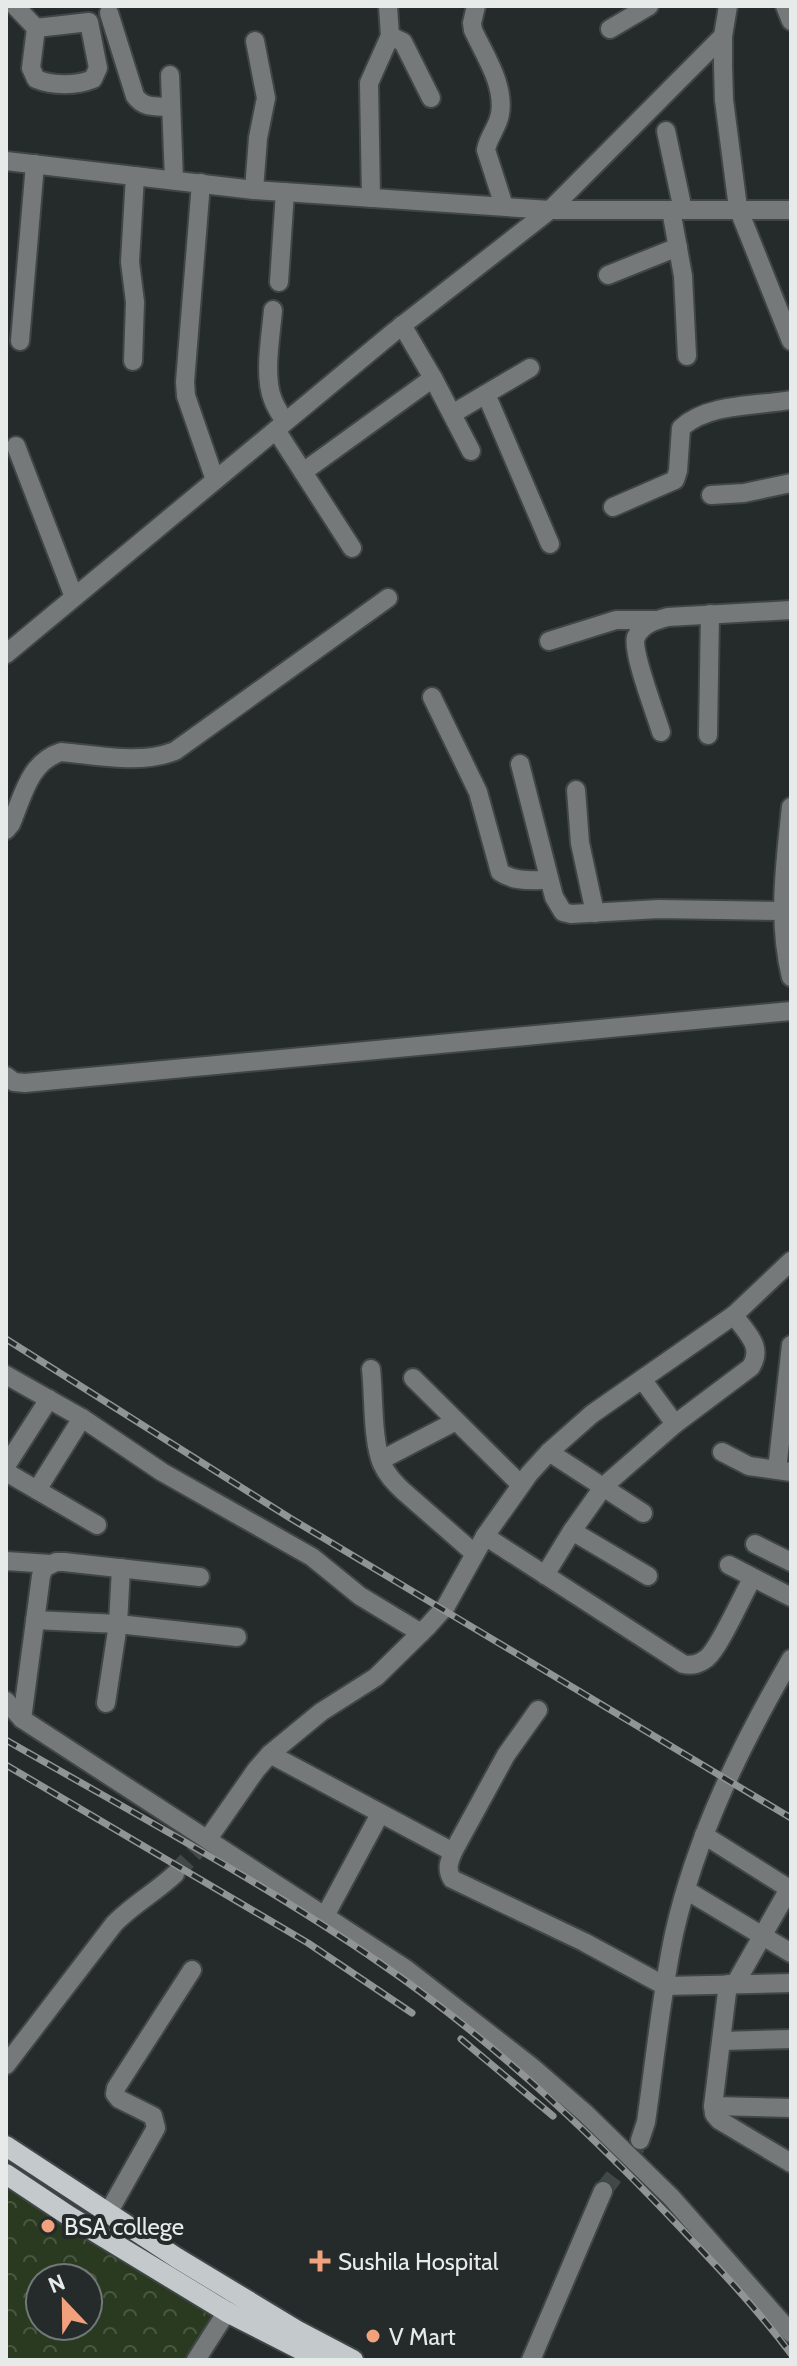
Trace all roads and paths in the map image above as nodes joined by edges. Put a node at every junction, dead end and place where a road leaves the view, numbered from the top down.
1 (15, 6) edge
2 (388, 6) edge
3 (476, 6) edge
4 (649, 6) edge
5 (728, 6) edge
6 (785, 6) edge
7 (109, 10) edge
8 (791, 21) edge
9 (89, 22) junction
10 (36, 28) junction
11 (610, 29) dead end
12 (390, 36) junction
13 (723, 36) junction
14 (255, 41) dead end
15 (170, 75) dead end
16 (431, 98) dead end
17 (171, 107) junction
18 (666, 131) dead end
19 (6, 161) edge
20 (35, 164) junction
21 (135, 176) junction
22 (174, 180) junction
23 (201, 183) junction
24 (254, 190) junction
25 (285, 192) junction
26 (371, 198) junction
27 (504, 206) junction
28 (738, 208) junction
29 (550, 210) junction
30 (677, 210) junction
31 (791, 210) edge
32 (678, 247) junction
33 (608, 275) dead end
34 (279, 282) dead end
35 (273, 310) dead end
36 (402, 325) junction
37 (20, 341) dead end
38 (791, 341) edge
39 (687, 356) dead end
40 (133, 361) dead end
41 (530, 368) dead end
42 (433, 378) junction
43 (486, 394) junction
44 (791, 400) edge
45 (452, 414) junction
46 (280, 426) junction
47 (16, 446) dead end
48 (471, 451) dead end
49 (303, 472) junction
50 (215, 480) junction
51 (791, 483) edge
52 (711, 495) dead end
53 (613, 507) dead end
54 (550, 544) dead end
55 (352, 548) dead end
56 (74, 597) junction
57 (388, 598) dead end
58 (791, 610) edge
59 (710, 614) junction
60 (657, 620) junction
61 (549, 641) dead end
62 (6, 654) edge
63 (432, 697) dead end
64 (661, 732) dead end
65 (708, 735) dead end
66 (520, 764) dead end
67 (576, 790) dead end
68 (791, 807) edge
69 (6, 830) edge
70 (549, 880) junction
71 (783, 911) junction
72 (595, 913) junction
73 (791, 977) edge
74 (791, 1011) edge
75 (6, 1076) edge
76 (791, 1261) edge
77 (734, 1315) junction
78 (791, 1345) edge
79 (371, 1369) dead end
80 (6, 1375) edge
81 (413, 1378) dead end
82 (642, 1379) junction
83 (49, 1399) junction
84 (82, 1418) junction
85 (456, 1421) junction
86 (675, 1424) junction
87 (549, 1452) junction
88 (722, 1452) dead end
89 (381, 1460) junction
90 (6, 1469) edge
91 (784, 1471) edge
92 (521, 1485) junction
93 (604, 1486) junction
94 (37, 1490) junction
95 (643, 1513) dead end
96 (97, 1525) dead end
97 (572, 1531) junction
98 (485, 1536) junction
99 (755, 1544) dead end
100 (474, 1553) junction
101 (6, 1561) edge
102 (791, 1562) edge
103 (50, 1564) junction
104 (729, 1565) dead end
105 (121, 1568) junction
106 (545, 1575) junction
107 (648, 1576) dead end
108 (200, 1577) dead end
109 (752, 1579) junction
110 (791, 1597) edge
111 (35, 1620) junction
112 (118, 1624) junction
113 (421, 1633) junction
114 (237, 1637) dead end
115 (791, 1659) edge
116 (6, 1701) edge
117 (106, 1703) dead end
118 (538, 1710) dead end
119 (22, 1719) junction
120 (270, 1754) junction
121 (380, 1814) junction
122 (212, 1833) tunnel mouth
123 (704, 1835) junction
124 (453, 1852) junction
125 (175, 1874) tunnel mouth
126 (686, 1890) junction
127 (790, 1890) edge
128 (325, 1916) junction
129 (762, 1936) junction
130 (791, 1953) edge
131 (192, 1970) dead end
132 (791, 1983) edge
133 (731, 1984) junction
134 (665, 1986) junction
135 (791, 2039) edge
136 (722, 2041) junction
137 (6, 2065) edge
138 (713, 2106) junction
139 (791, 2108) edge
140 (640, 2140) tunnel mouth
141 (6, 2146) edge
142 (791, 2163) edge
143 (6, 2174) edge
144 (603, 2191) tunnel mouth
145 (108, 2213) junction
146 (232, 2303) junction
147 (791, 2333) edge
148 (196, 2360) edge
149 (321, 2360) edge
150 (353, 2360) edge
151 (531, 2360) edge

1 - 10 street
2 - 12 street
3 - 27 street
4 - 11 street
5 - 13 street
6 - 8 street
7 - 9 street
7 - 17 street
9 - 10 street
9 - 10 street
12 - 16 street
12 - 26 street
13 - 28 street
13 - 29 street
14 - 24 street
15 - 17 street
17 - 22 street
18 - 30 street
19 - 20 street
20 - 21 street
20 - 37 street
21 - 22 street
21 - 40 street
22 - 23 street
23 - 24 street
23 - 50 street
24 - 25 street
25 - 26 street
25 - 34 street
26 - 27 street
27 - 29 street
28 - 30 street
28 - 31 street
28 - 38 street
29 - 30 street
29 - 36 street
30 - 32 street
32 - 33 street
32 - 39 street
35 - 46 street
36 - 42 street
36 - 46 street
41 - 43 street
42 - 45 street
42 - 49 street
43 - 45 street
43 - 54 street
44 - 53 street
45 - 48 street
46 - 49 street
46 - 50 street
47 - 56 street
49 - 55 street
50 - 56 street
51 - 52 street
56 - 62 street
57 - 69 street
58 - 59 street
59 - 60 street
59 - 65 street
60 - 61 street
60 - 64 street
63 - 70 street
66 - 70 street
67 - 72 street
68 - 71 street
70 - 72 street
71 - 72 street
71 - 73 street
74 - 75 street
76 - 77 street
77 - 82 street
77 - 86 street
78 - 91 street
79 - 89 street
80 - 83 street
81 - 85 street
82 - 86 street
82 - 87 street
83 - 84 street
83 - 90 street
84 - 94 street
84 - 113 street
85 - 89 street
85 - 92 street
86 - 93 street
87 - 92 street
87 - 93 street
88 - 91 street
89 - 100 street
90 - 94 street
92 - 98 street
93 - 95 street
93 - 97 street
94 - 96 street
97 - 106 street
97 - 107 street
98 - 100 street
98 - 106 street
99 - 102 street
100 - 113 street
101 - 103 street
103 - 105 street
103 - 111 street
104 - 109 street
105 - 108 street
105 - 112 street
106 - 109 street
109 - 110 street
111 - 112 street
111 - 119 street
112 - 114 street
112 - 117 street
113 - 120 street
115 - 123 street
116 - 119 street
118 - 124 street
119 - 128 street
120 - 121 street
120 - 122 street
121 - 124 street
121 - 128 street
123 - 126 street
123 - 127 street
124 - 134 street
125 - 137 street
126 - 129 street
126 - 134 street
127 - 129 street
128 - 147 street
129 - 130 street
129 - 133 street
131 - 145 street
132 - 133 street
133 - 134 street
133 - 136 street
134 - 140 street
135 - 136 street
136 - 138 street
138 - 139 street
138 - 142 street
141 - 145 main road
143 - 146 main road
144 - 151 street
145 - 146 main road
146 - 148 street
146 - 149 main road
146 - 150 main road

